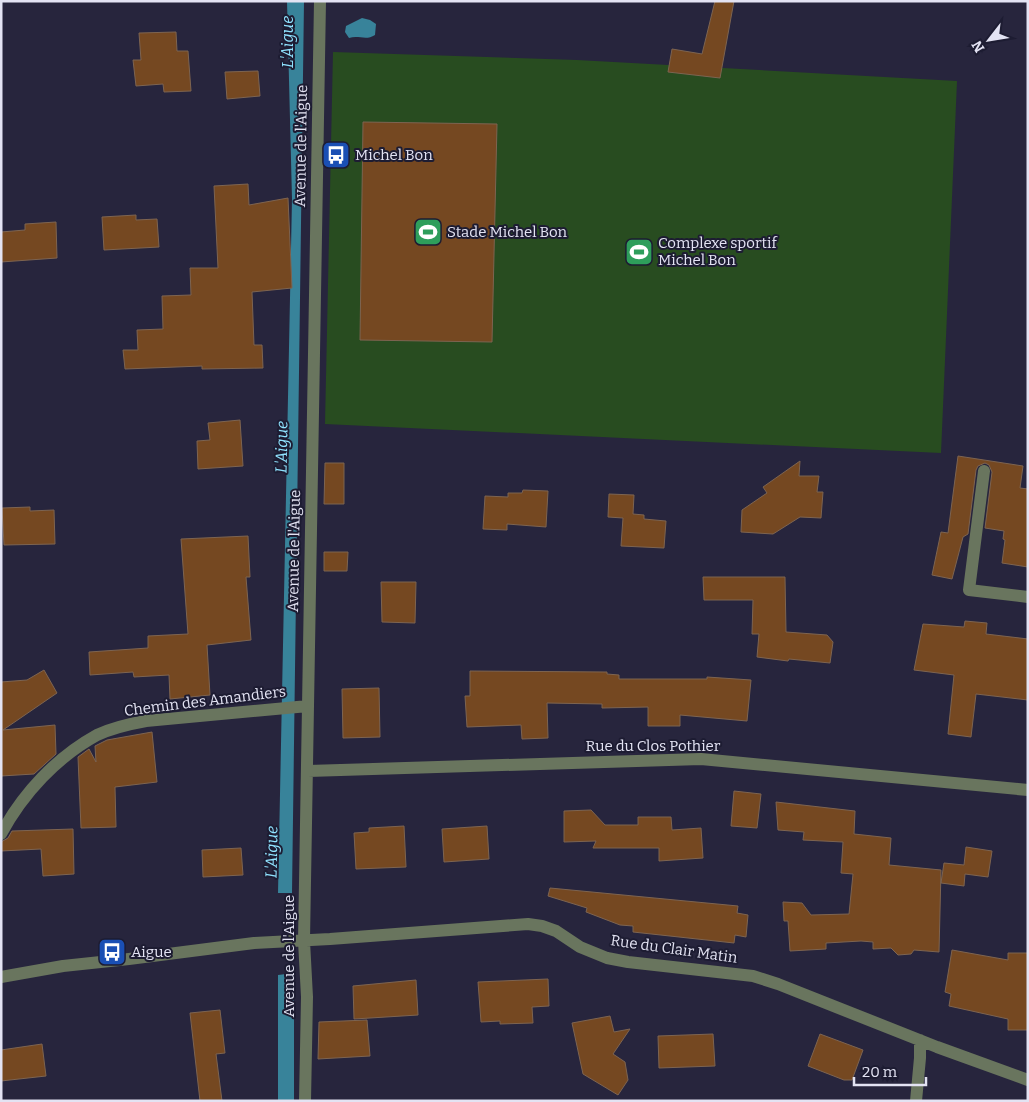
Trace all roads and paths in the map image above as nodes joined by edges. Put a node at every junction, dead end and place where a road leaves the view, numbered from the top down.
1 (320, 1) edge
2 (984, 471) dead end
3 (1028, 597) edge
4 (301, 706) junction
5 (308, 771) junction
6 (1028, 790) edge
7 (1, 834) edge
8 (299, 941) junction
9 (1, 977) edge
10 (920, 1040) junction
11 (1028, 1080) edge
12 (305, 1101) edge
13 (916, 1101) edge

1 - 4 street, Avenue de l'Aigue
2 - 3 street
4 - 5 street, Avenue de l'Aigue
4 - 7 street, Chemin des Amandiers
5 - 6 street, Rue du Clos Pothier
5 - 8 street, Avenue de l'Aigue
8 - 9 street, Rue du Clair Matin
8 - 10 street, Rue du Clair Matin
8 - 12 street, Avenue de l'Aigue
10 - 11 street, Rue du Clair Matin
10 - 13 street

